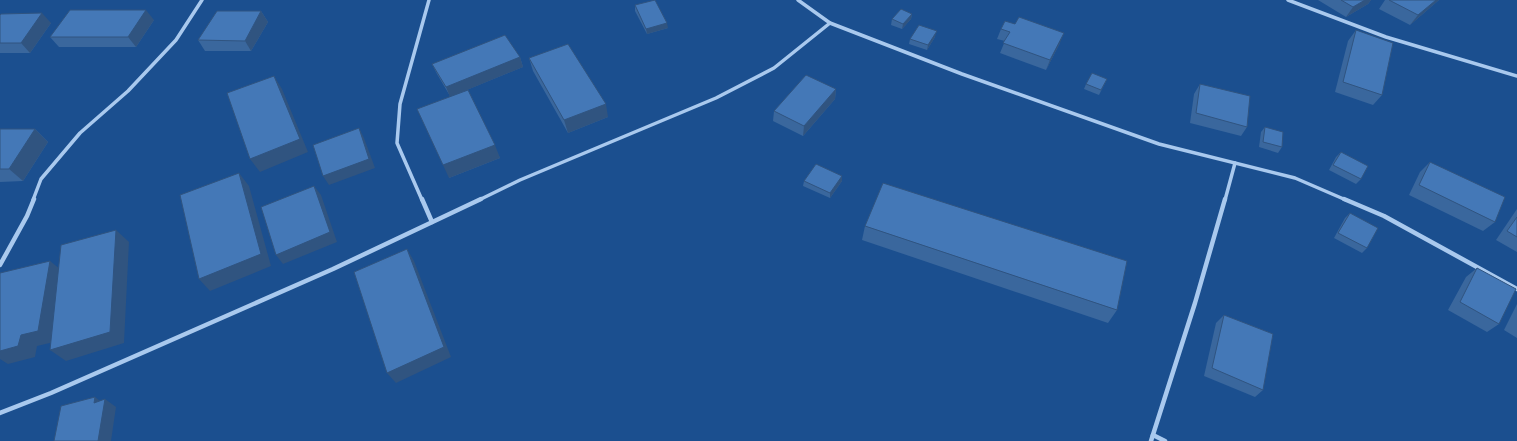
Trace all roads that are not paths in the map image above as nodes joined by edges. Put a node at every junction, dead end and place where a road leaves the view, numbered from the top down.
1 (202, 0) edge
2 (429, 0) edge
3 (798, 0) edge
4 (1288, 0) edge
5 (830, 23) junction
6 (1517, 76) edge
7 (1235, 163) junction
8 (432, 222) junction
9 (0, 265) edge
10 (1517, 289) edge
11 (0, 413) edge
12 (1153, 435) junction
13 (1151, 441) edge
14 (1165, 441) edge

1 - 9 street
2 - 8 street
3 - 5 street
4 - 6 street
5 - 7 street
5 - 8 street
7 - 10 street
7 - 12 street
8 - 11 street
12 - 13 street
12 - 14 street

